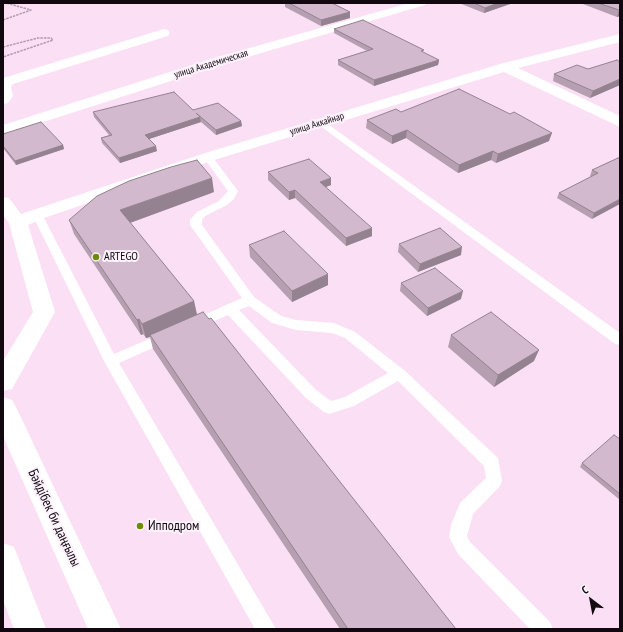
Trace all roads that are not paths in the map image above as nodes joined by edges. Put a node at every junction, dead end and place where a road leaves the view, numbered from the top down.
1 (421, 3) edge
2 (164, 33) dead end
3 (620, 38) edge
4 (505, 68) junction
5 (3, 100) edge
6 (620, 122) edge
7 (322, 123) junction
8 (3, 130) edge
9 (208, 157) junction
10 (3, 202) edge
11 (37, 214) junction
12 (18, 223) junction
13 (250, 300) junction
14 (230, 309) junction
15 (620, 340) edge
16 (111, 361) junction
17 (399, 374) junction
18 (3, 382) edge
19 (3, 407) edge
20 (3, 558) edge
21 (30, 629) edge
22 (105, 629) edge
23 (266, 629) edge
24 (543, 629) edge

1 - 8 street, улица Академическая
2 - 5 street
3 - 4 street, улица Аккайнар
4 - 6 street
4 - 7 street, улица Аккайнар
7 - 9 street, улица Аккайнар
7 - 15 lane
9 - 11 street, улица Аккайнар
9 - 13 lane
10 - 12 street
11 - 12 street, улица Аккайнар
11 - 16 lane
12 - 18 street
13 - 14 lane
13 - 17 lane
14 - 16 lane
14 - 17 lane
16 - 23 lane
17 - 24 lane
19 - 22 street, Бәйдібек би даңғылы
20 - 21 street

